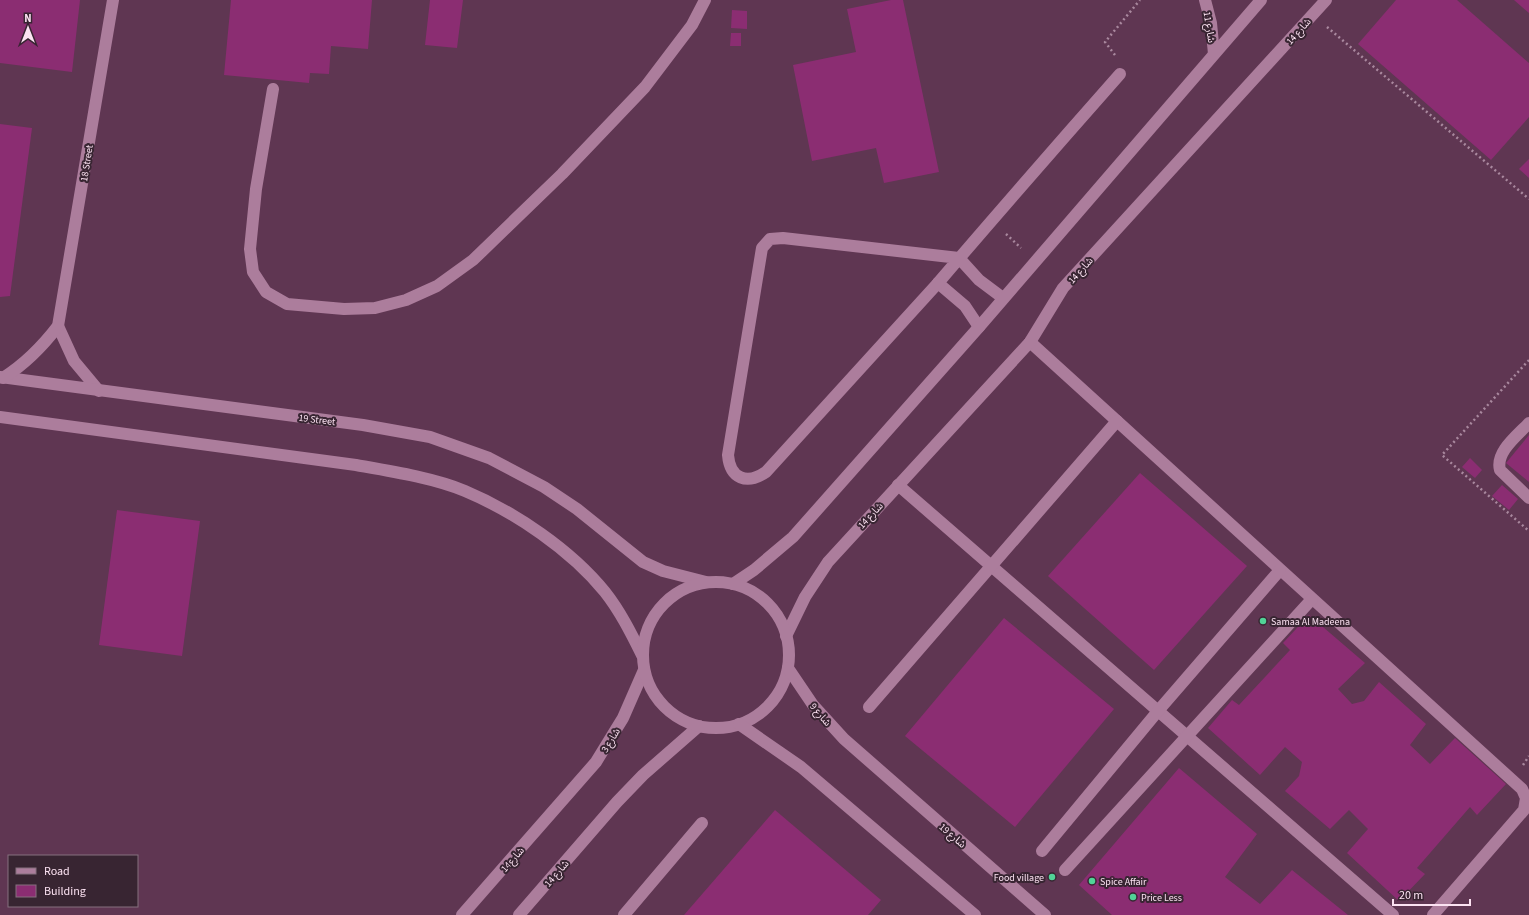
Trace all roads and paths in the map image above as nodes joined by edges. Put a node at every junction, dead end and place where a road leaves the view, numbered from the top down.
1 (113, 0) edge
2 (705, 0) edge
3 (1140, 0) edge
4 (1205, 0) edge
5 (1261, 0) edge
6 (1326, 0) edge
7 (1313, 15) junction
8 (1214, 54) junction
9 (1120, 74) joint
10 (273, 89) dead end
11 (1529, 199) edge
12 (992, 220) junction
13 (959, 258) junction
14 (1034, 261) junction
15 (938, 282) junction
16 (1003, 298) junction
17 (58, 326) junction
18 (979, 327) junction
19 (1030, 342) junction
20 (1, 377) edge
21 (99, 391) junction
22 (0, 416) edge
23 (1117, 421) junction
24 (1529, 423) edge
25 (898, 485) junction
26 (1529, 498) edge
27 (991, 566) junction
28 (1280, 570) junction
29 (706, 582) junction
30 (733, 584) junction
31 (1312, 599) junction
32 (786, 636) junction
33 (642, 655) junction
34 (788, 668) junction
35 (644, 670) junction
36 (869, 707) dead end
37 (1158, 711) junction
38 (739, 724) junction
39 (699, 726) junction
40 (1187, 736) junction
41 (861, 754) joint
42 (562, 802) joint
43 (702, 823) dead end
44 (1042, 851) dead end
45 (1065, 870) dead end
46 (462, 915) edge
47 (519, 915) edge
48 (624, 915) edge
49 (975, 915) edge
50 (1046, 915) edge
51 (1393, 915) edge
52 (1433, 915) edge

1 - 17 street, 18 Street
2 - 10 street
3 - 9 path
4 - 8 street, شارع 11
5 - 8 street
6 - 7 street, شارع 14
7 - 11 path
7 - 19 street, شارع 14
8 - 14 street
9 - 12 street
12 - 13 street
12 - 14 path
13 - 15 street
13 - 15 street
13 - 16 street
14 - 16 street
15 - 18 street
16 - 18 street
17 - 20 street
17 - 21 street
18 - 30 street
19 - 23 street
19 - 25 street, شارع 14
20 - 21 street, 19 Street
21 - 29 street, 19 Street
22 - 33 street
23 - 27 street
23 - 28 street
24 - 26 street
25 - 27 street
25 - 32 street, شارع 14
27 - 36 street
27 - 37 street
28 - 31 street
28 - 37 street
29 - 30 street, 19 Street
29 - 33 street
30 - 32 street
31 - 40 street
31 - 52 street
32 - 34 street
33 - 35 street
34 - 38 street
34 - 41 street, شارع 9
35 - 39 street
35 - 42 street, شارع 3
37 - 40 street
37 - 44 street
38 - 39 street
38 - 49 street
39 - 47 street, شارع 14
40 - 45 street
40 - 51 street
41 - 50 street, شارع 19
42 - 46 street, شارع14
43 - 48 street

